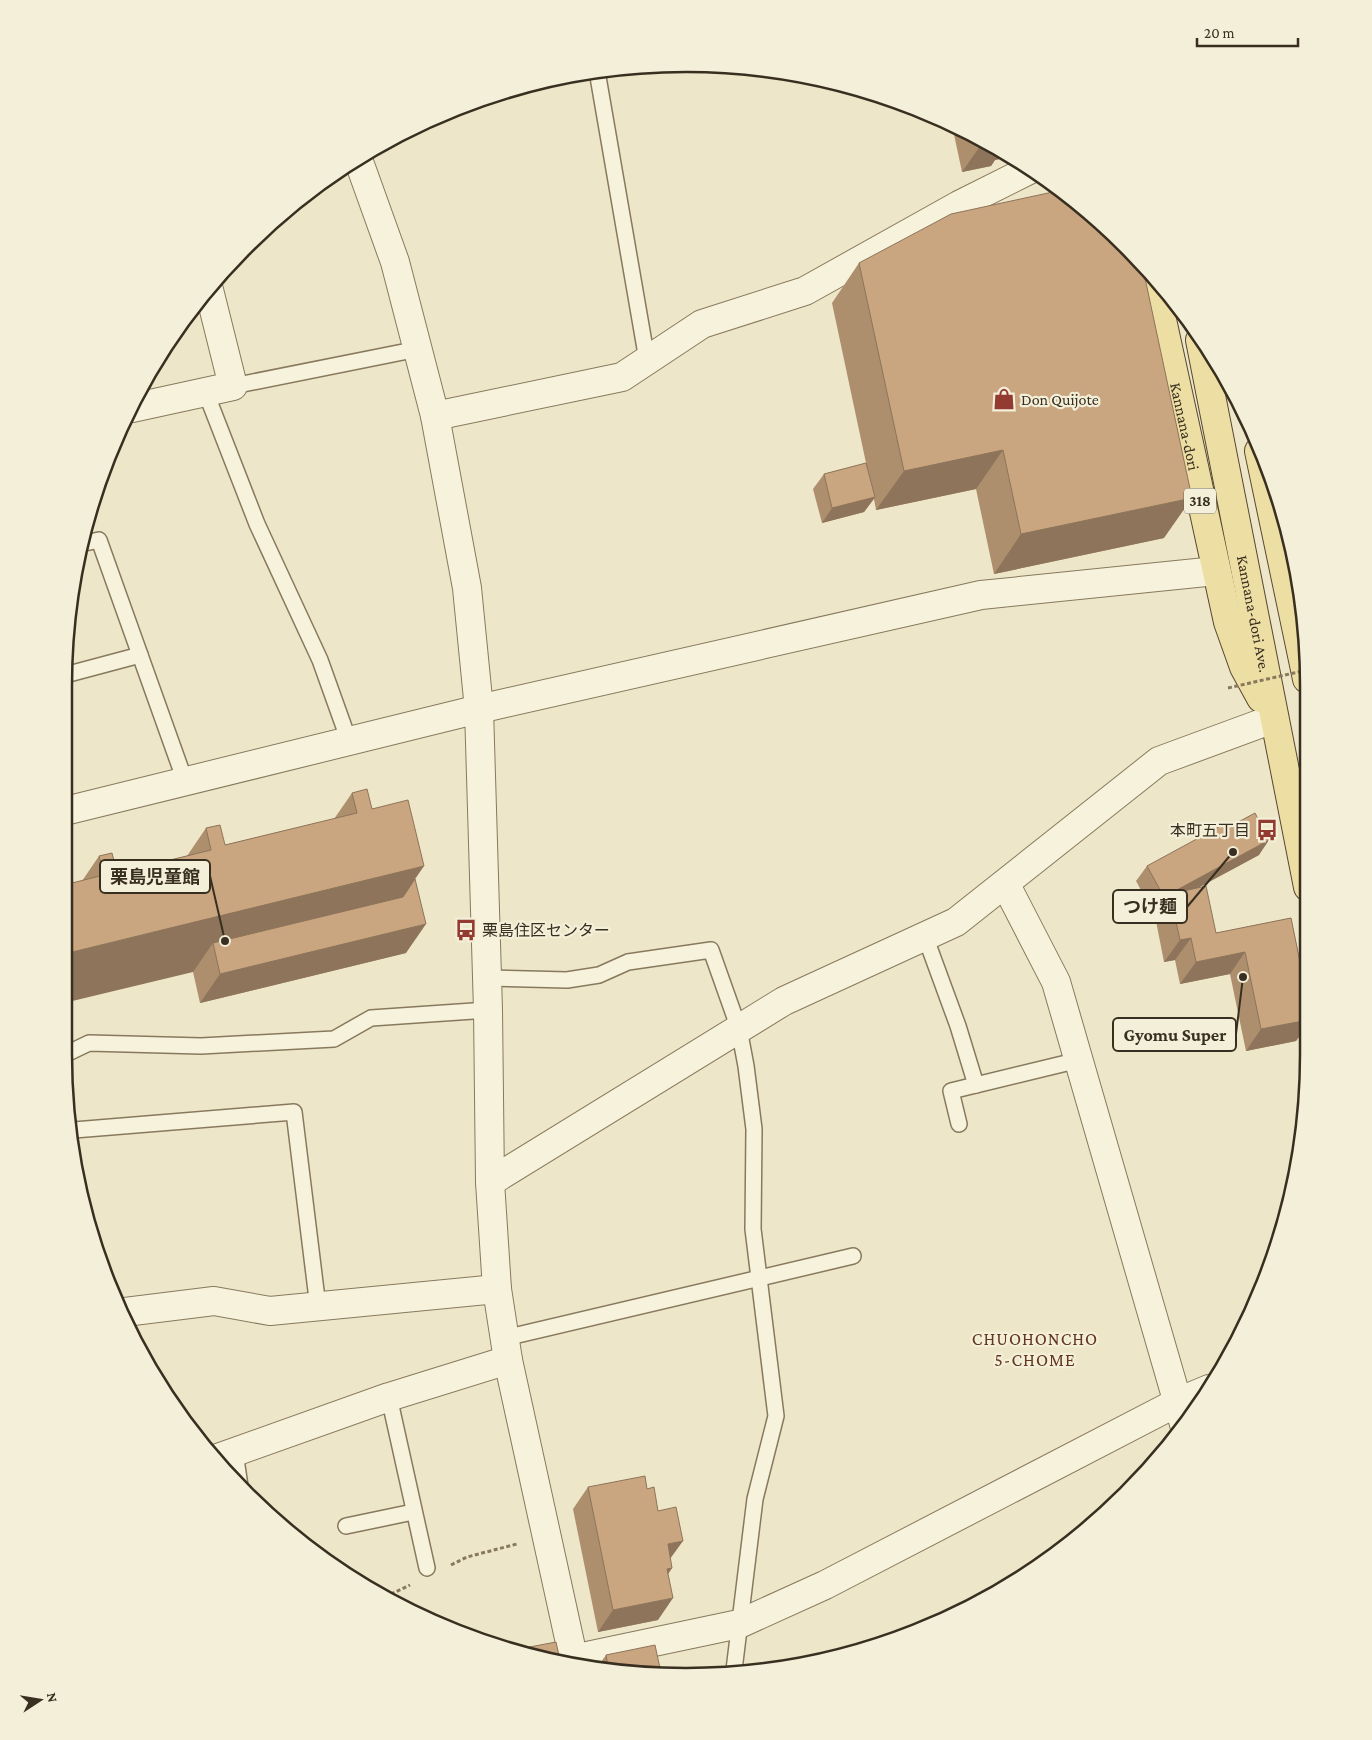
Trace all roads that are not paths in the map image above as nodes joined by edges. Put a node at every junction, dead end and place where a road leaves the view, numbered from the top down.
1 (598, 79) edge
2 (361, 166) edge
3 (1023, 173) edge
4 (1156, 292) edge
5 (210, 299) edge
6 (418, 349) junction
7 (1203, 357) edge
8 (647, 360) junction
9 (233, 386) junction
10 (206, 393) junction
11 (141, 406) edge
12 (435, 416) junction
13 (1267, 489) edge
14 (90, 542) edge
15 (1216, 571) junction
16 (1296, 627) edge
17 (140, 655) junction
18 (73, 673) edge
19 (480, 709) junction
20 (1273, 719) junction
21 (349, 741) junction
22 (185, 781) junction
23 (73, 809) edge
24 (1300, 849) edge
25 (1006, 885) junction
26 (925, 936) junction
27 (487, 978) junction
28 (488, 1010) junction
29 (739, 1029) junction
30 (73, 1051) edge
31 (1079, 1060) junction
32 (976, 1085) junction
33 (959, 1124) dead end
34 (78, 1130) edge
35 (490, 1182) junction
36 (853, 1256) dead end
37 (760, 1277) junction
38 (497, 1289) junction
39 (318, 1307) junction
40 (130, 1311) edge
41 (507, 1349) junction
42 (388, 1397) junction
43 (1181, 1413) edge
44 (226, 1455) edge
45 (413, 1512) junction
46 (346, 1526) dead end
47 (427, 1568) dead end
48 (739, 1624) junction
49 (572, 1657) edge
50 (581, 1658) edge
51 (735, 1665) edge

1 - 8 lane
2 - 6 street
3 - 8 street
4 - 15 main road, Kannana-dori / 318
5 - 9 street
6 - 9 lane
6 - 12 street
7 - 20 main road, Kannana-dori Ave. / 318
8 - 12 street
9 - 10 street
10 - 11 street
10 - 21 lane
12 - 19 street
13 - 16 main road
14 - 17 lane
15 - 19 street
15 - 20 main road, Kannana-dori / 318
17 - 18 lane
17 - 22 lane
19 - 21 street
19 - 27 street
20 - 24 main road, Kannana-dori Ave. / 318
20 - 25 street
21 - 22 street
22 - 23 street
25 - 26 street
25 - 31 street
26 - 29 street
26 - 32 lane
27 - 28 street
27 - 29 lane
28 - 30 lane
28 - 35 street
29 - 35 street
29 - 37 lane
31 - 32 lane
31 - 43 street
32 - 33 lane
34 - 39 lane
35 - 38 street
36 - 37 lane
37 - 41 lane
37 - 48 lane
38 - 39 street
38 - 41 street
39 - 40 street
41 - 42 street
41 - 49 street
42 - 44 street
42 - 45 lane
43 - 48 street
45 - 46 lane
45 - 47 lane
48 - 50 street
48 - 51 lane

